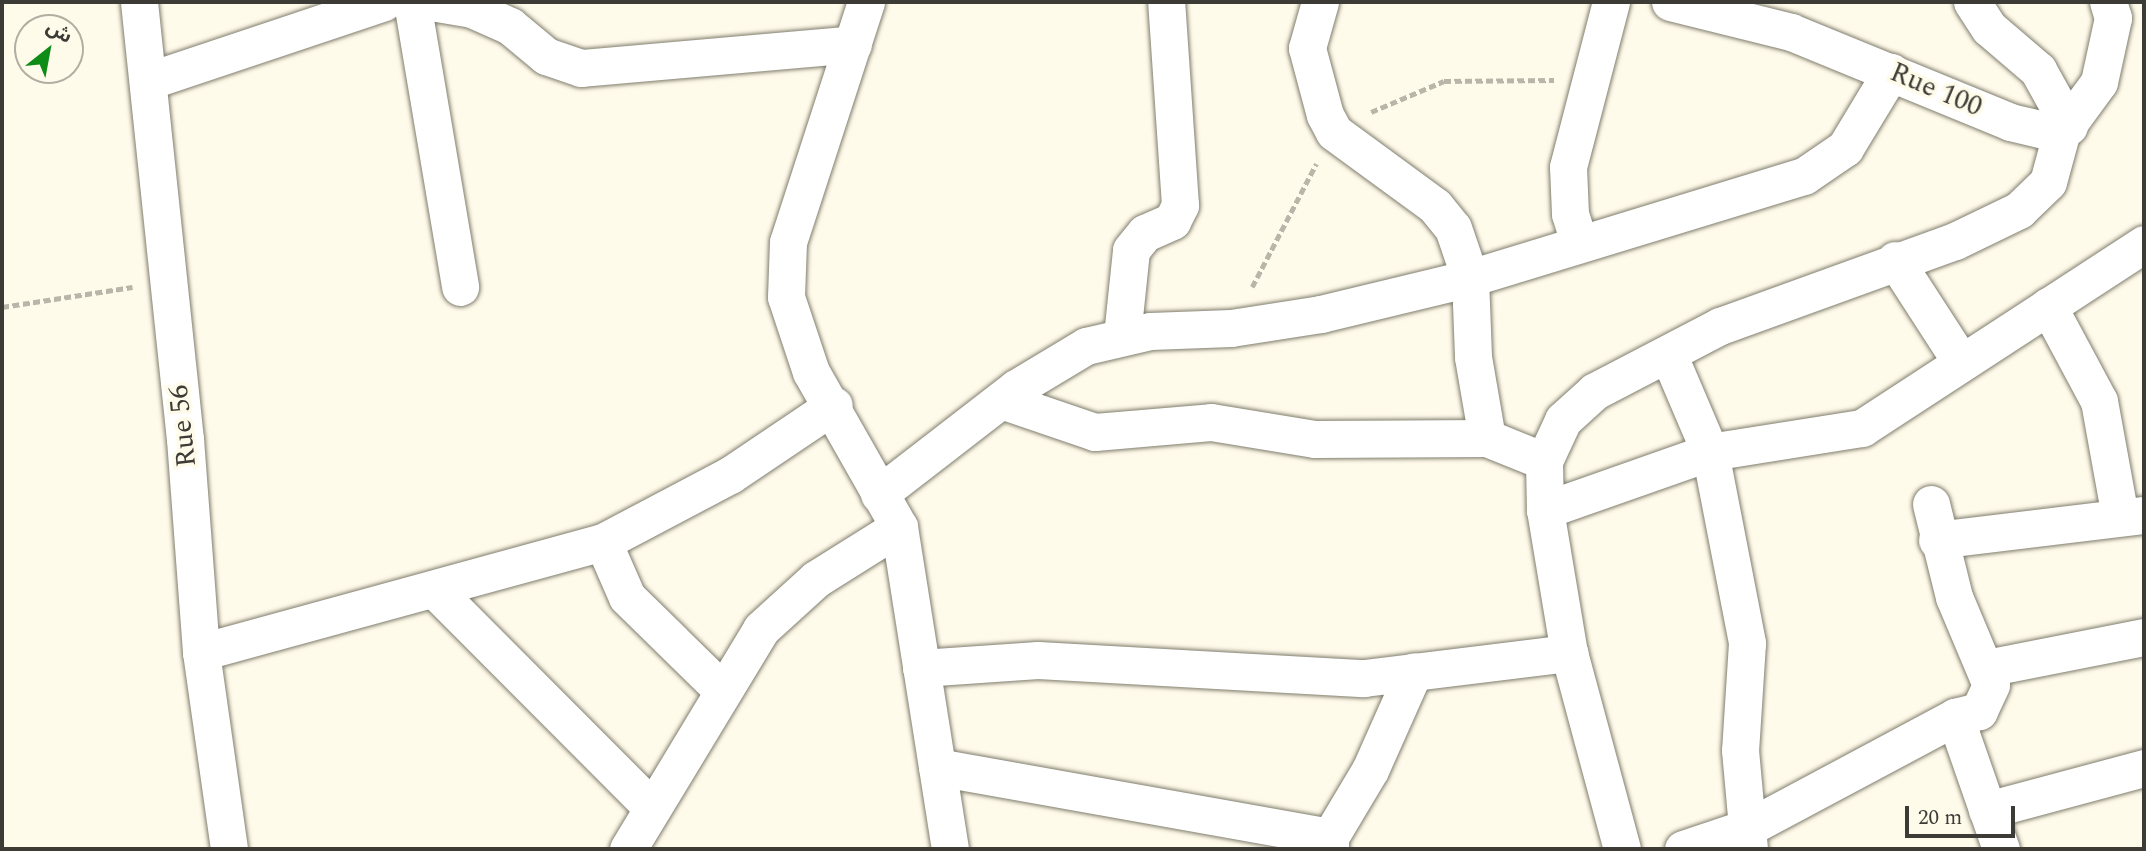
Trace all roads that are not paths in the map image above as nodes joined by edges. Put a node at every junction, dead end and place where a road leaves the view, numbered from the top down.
1 (139, 2) edge
2 (384, 2) edge
3 (412, 2) edge
4 (431, 2) edge
5 (866, 2) edge
6 (1166, 2) edge
7 (1320, 2) edge
8 (1611, 2) edge
9 (1670, 2) edge
10 (1972, 2) edge
11 (2108, 2) edge
12 (853, 44) junction
13 (1891, 72) junction
14 (148, 81) junction
15 (2065, 130) junction
16 (1579, 243) junction
17 (2144, 244) edge
18 (1895, 260) junction
19 (1470, 278) junction
20 (460, 287) dead end
21 (2048, 306) junction
22 (1122, 336) junction
23 (1669, 356) junction
24 (1961, 362) junction
25 (1002, 400) junction
26 (834, 405) junction
27 (1488, 438) junction
28 (1710, 452) junction
29 (1544, 461) junction
30 (879, 494) junction
31 (1931, 505) dead end
32 (1545, 510) junction
33 (2132, 516) edge
34 (899, 527) junction
35 (1937, 540) junction
36 (603, 542) junction
37 (435, 590) junction
38 (2144, 637) edge
39 (201, 652) junction
40 (1569, 653) junction
41 (922, 668) junction
42 (1986, 668) junction
43 (1414, 671) junction
44 (720, 688) junction
45 (1955, 717) junction
46 (937, 767) junction
47 (2144, 768) edge
48 (652, 808) junction
49 (1987, 810) junction
50 (1749, 838) edge
51 (1330, 843) edge
52 (229, 849) edge
53 (628, 849) edge
54 (950, 849) edge
55 (1622, 849) edge
56 (1683, 849) edge
57 (2001, 849) edge

1 - 14 street, Rue 56
2 - 14 street
3 - 20 street
4 - 12 street
5 - 12 street
6 - 22 street
7 - 19 street
8 - 16 street
9 - 13 street, Rue 100
10 - 15 street
11 - 15 street
12 - 26 street
13 - 15 street, Rue 100
13 - 16 street
14 - 39 street, Rue 56
15 - 18 street
16 - 19 street
17 - 21 street
18 - 23 street
18 - 24 street
19 - 22 street
19 - 27 street
21 - 24 street
21 - 33 street
22 - 25 street
23 - 28 street
23 - 29 street
24 - 28 street
25 - 27 street
25 - 30 street
26 - 30 street
26 - 36 street
27 - 29 street
28 - 32 street
28 - 50 street
29 - 32 street
30 - 34 street
31 - 35 street
32 - 40 street
33 - 35 street
34 - 41 street
34 - 44 street
35 - 42 street
36 - 37 street
36 - 44 street
37 - 39 street
37 - 48 street
38 - 42 street
39 - 52 street, Rue 56
40 - 43 street
40 - 55 street
41 - 43 street
41 - 46 street
42 - 45 street
43 - 51 street
44 - 48 street
45 - 49 street
45 - 50 street
46 - 51 street
46 - 54 street
47 - 49 street
48 - 53 street
49 - 57 street
50 - 56 street

